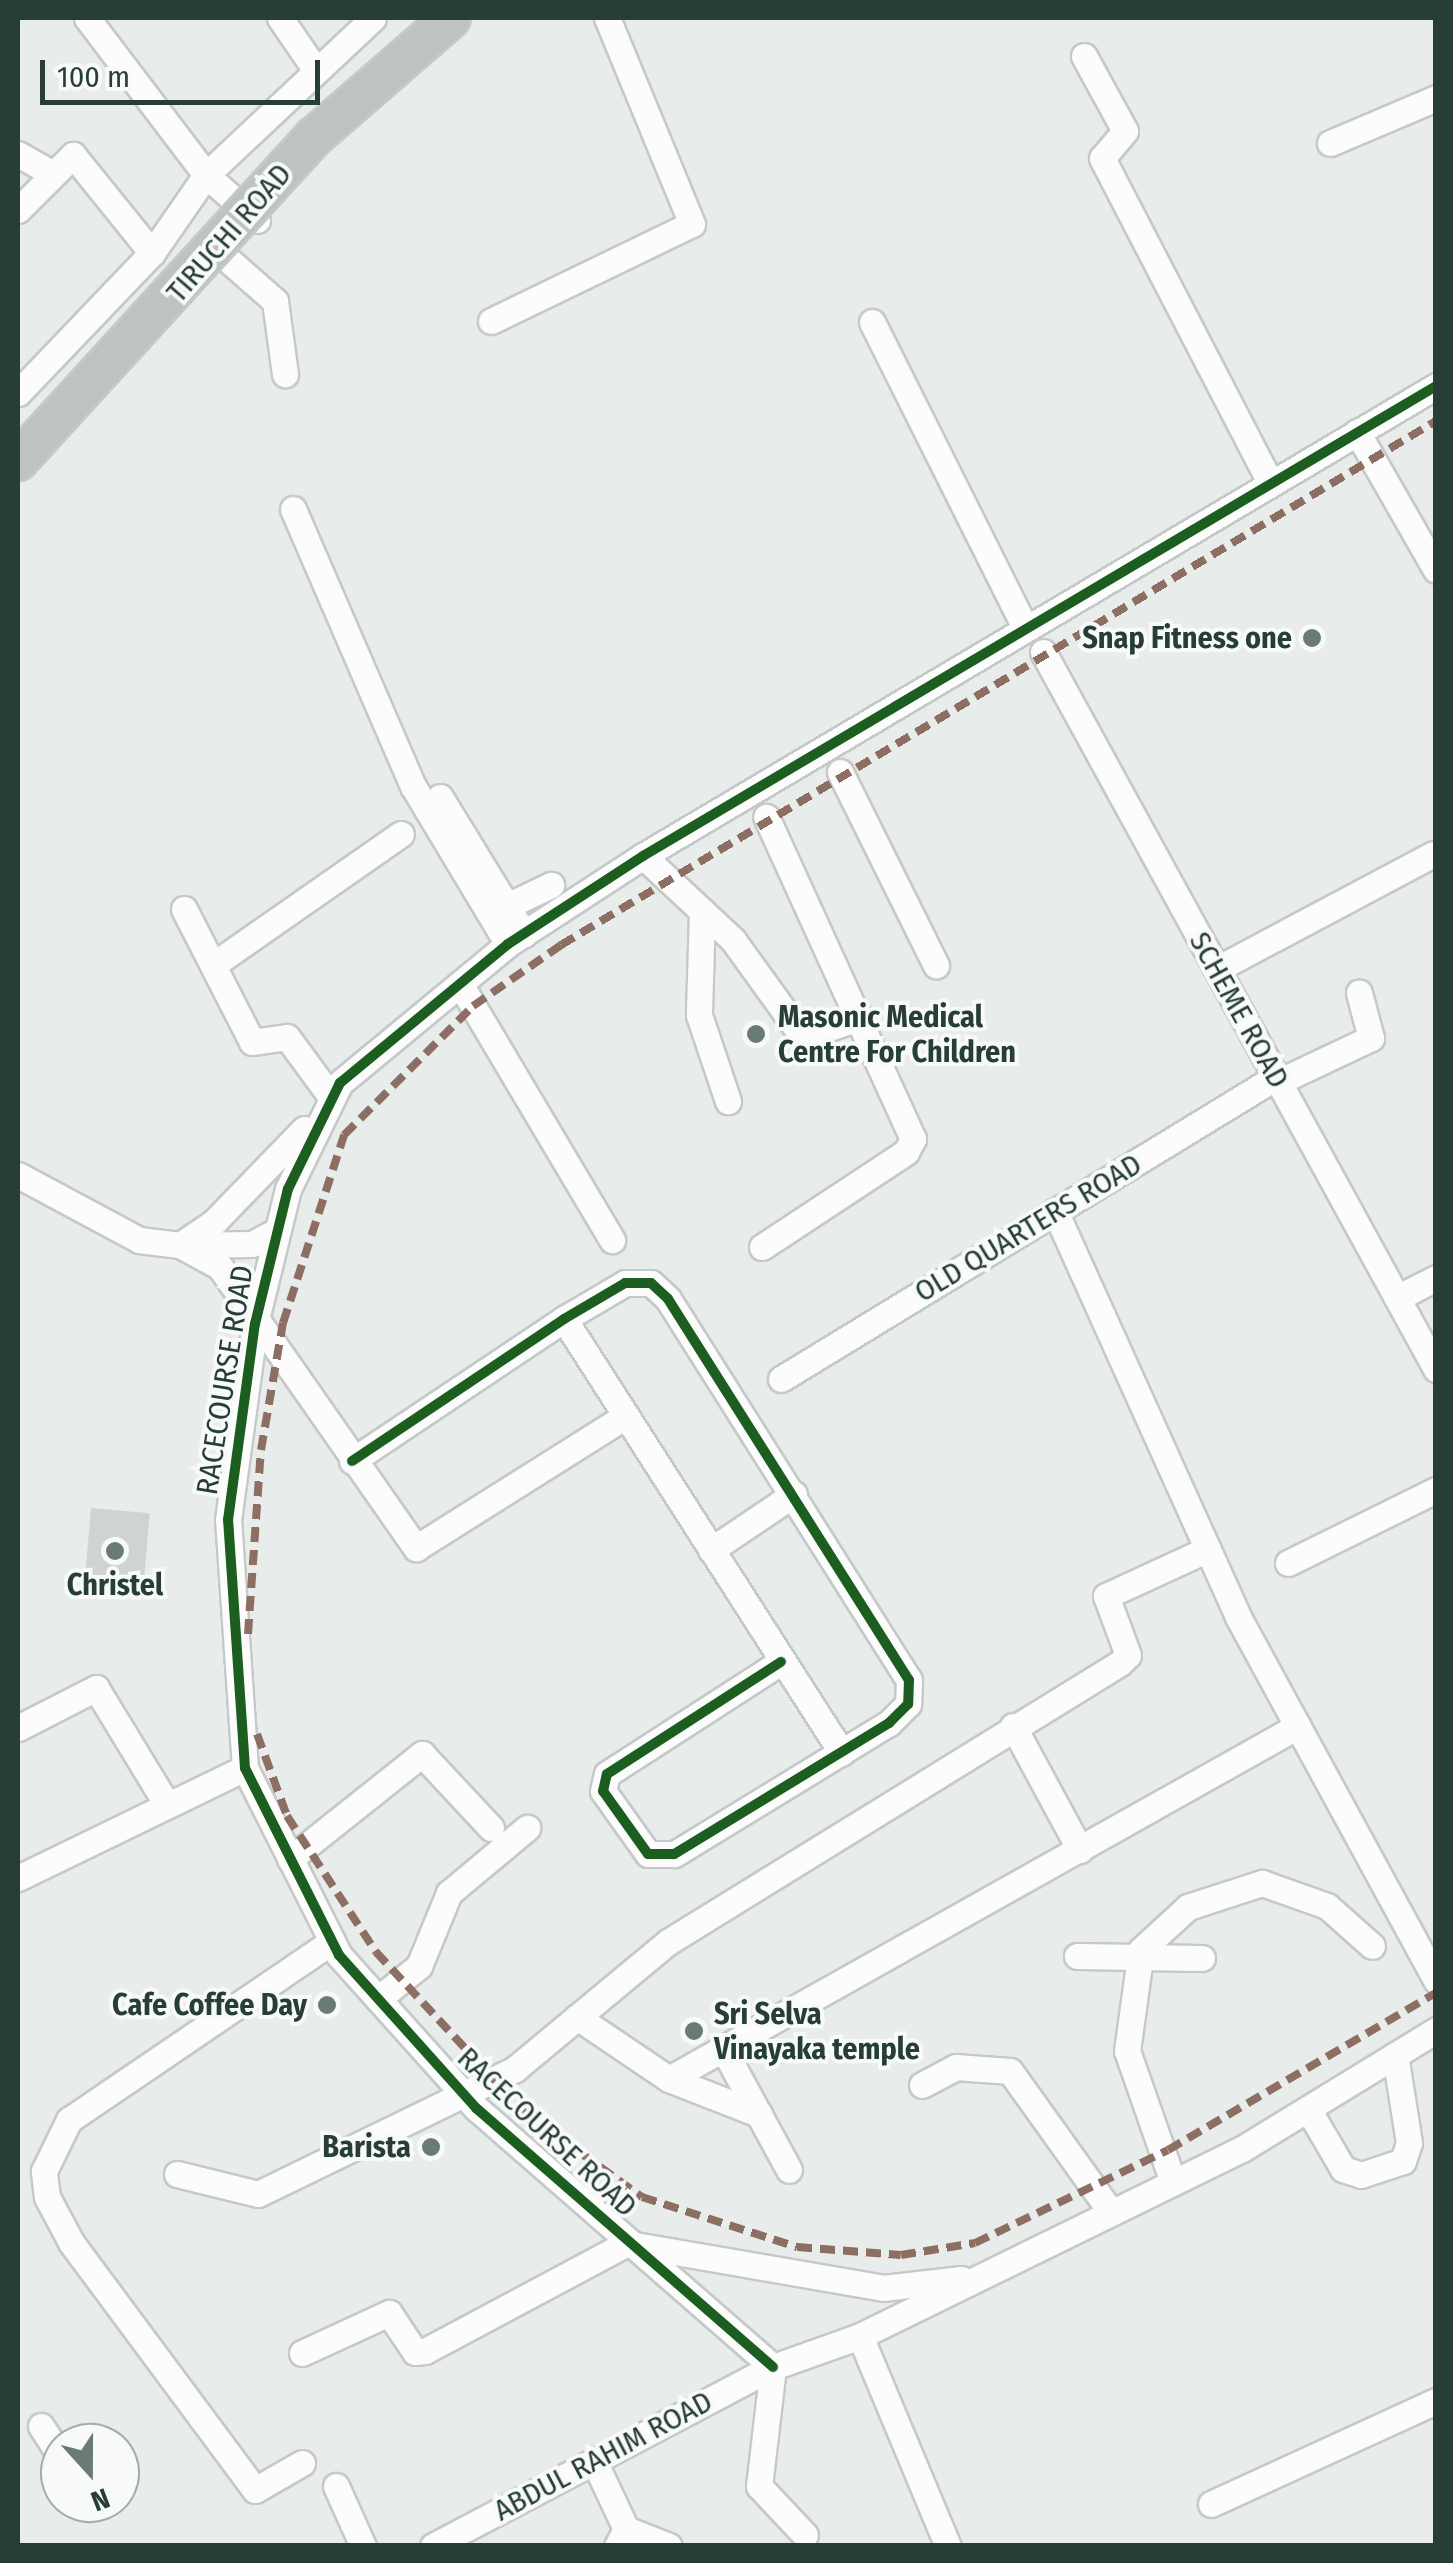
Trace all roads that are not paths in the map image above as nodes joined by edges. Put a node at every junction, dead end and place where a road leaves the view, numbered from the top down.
1 (87, 18) edge
2 (280, 18) edge
3 (373, 18) edge
4 (412, 18) edge
5 (451, 18) edge
6 (473, 18) edge
7 (608, 18) edge
8 (1084, 56) dead end
9 (316, 69) junction
10 (1436, 98) edge
11 (1330, 142) dead end
12 (18, 154) edge
13 (54, 174) junction
14 (206, 175) junction
15 (18, 210) edge
16 (257, 220) junction
17 (152, 254) junction
18 (226, 258) junction
19 (491, 322) dead end
20 (872, 322) dead end
21 (285, 374) dead end
22 (1436, 386) edge
23 (18, 393) edge
24 (18, 427) edge
25 (1357, 432) junction
26 (24, 456) edge
27 (18, 482) edge
28 (1270, 482) junction
29 (293, 509) dead end
30 (1436, 570) edge
31 (1026, 629) junction
32 (1043, 652) dead end
33 (840, 772) dead end
34 (430, 780) dead end
35 (766, 818) dead end
36 (401, 834) dead end
37 (1434, 854) edge
38 (643, 856) junction
39 (551, 885) dead end
40 (507, 906) junction
41 (184, 910) dead end
42 (702, 911) junction
43 (516, 939) junction
44 (212, 964) junction
45 (936, 965) dead end
46 (1217, 969) junction
47 (460, 984) junction
48 (1359, 993) dead end
49 (862, 1018) junction
50 (1277, 1079) junction
51 (728, 1101) dead end
52 (325, 1106) junction
53 (20, 1184) edge
54 (1055, 1212) junction
55 (276, 1230) junction
56 (612, 1240) dead end
57 (180, 1244) junction
58 (762, 1247) dead end
59 (1436, 1278) edge
60 (1396, 1298) junction
61 (564, 1319) junction
62 (255, 1324) junction
63 (1436, 1369) edge
64 (781, 1379) dead end
65 (626, 1416) junction
66 (352, 1461) junction
67 (1436, 1490) edge
68 (794, 1494) junction
69 (1208, 1549) junction
70 (710, 1550) junction
71 (1288, 1564) dead end
72 (781, 1662) junction
73 (1013, 1726) junction
74 (1298, 1726) junction
75 (18, 1728) edge
76 (842, 1753) junction
77 (245, 1768) junction
78 (166, 1805) junction
79 (491, 1828) dead end
80 (526, 1828) dead end
81 (1080, 1850) junction
82 (290, 1858) junction
83 (18, 1878) edge
84 (332, 1940) junction
85 (1372, 1946) dead end
86 (1077, 1956) dead end
87 (1140, 1957) junction
88 (1202, 1958) dead end
89 (1436, 1980) edge
90 (378, 1999) junction
91 (577, 2017) junction
92 (1436, 2030) edge
93 (725, 2052) junction
94 (1395, 2055) junction
95 (669, 2079) junction
96 (922, 2085) dead end
97 (461, 2092) junction
98 (1308, 2109) junction
99 (758, 2114) junction
100 (789, 2170) dead end
101 (176, 2174) dead end
102 (1174, 2182) junction
103 (1111, 2212) junction
104 (631, 2243) junction
105 (976, 2277) junction
106 (860, 2336) junction
107 (302, 2353) dead end
108 (773, 2367) junction
109 (1436, 2401) edge
110 (594, 2461) junction
111 (302, 2463) dead end
112 (336, 2486) dead end
113 (1211, 2504) dead end
114 (805, 2535) dead end
115 (622, 2537) edge
116 (441, 2544) edge
117 (362, 2546) edge
118 (670, 2546) edge
119 (948, 2546) edge

1 - 14 street
2 - 9 street
3 - 9 street, TIRUCHI ROAD
4 - 24 highway, TIRUCHI ROAD
5 - 26 highway, TIRUCHI ROAD, bridge
6 - 16 street
7 - 19 street
8 - 28 street
9 - 14 street, TIRUCHI ROAD
10 - 11 street
12 - 13 street
13 - 15 street
13 - 17 street
14 - 16 street
14 - 17 street, TIRUCHI ROAD
16 - 18 street
17 - 23 street, TIRUCHI ROAD
18 - 21 street
18 - 26 street
20 - 31 street
22 - 25 street, RACECOURSE ROAD
25 - 28 street, RACECOURSE ROAD
25 - 30 street
26 - 27 street
28 - 31 street, RACECOURSE ROAD
29 - 43 street
31 - 38 street, RACECOURSE ROAD
32 - 46 street, SCHEME ROAD
33 - 45 street
34 - 40 street
35 - 49 street
36 - 44 street
37 - 46 street
38 - 42 street
38 - 43 street, RACECOURSE ROAD
39 - 40 street
40 - 43 street
41 - 44 street
42 - 49 street
42 - 51 street
43 - 47 street, RACECOURSE ROAD
44 - 52 street
46 - 50 street, SCHEME ROAD
47 - 52 street, RACECOURSE ROAD
47 - 56 street
48 - 50 street, OLD QUARTERS ROAD
49 - 58 street
50 - 54 street, OLD QUARTERS ROAD
50 - 60 street, SCHEME ROAD
52 - 55 street, RACECOURSE ROAD
52 - 57 street
53 - 57 street
54 - 64 street, OLD QUARTERS ROAD
54 - 69 street
55 - 57 street
55 - 62 street, RACECOURSE ROAD
57 - 62 street
59 - 60 street
60 - 63 street, SCHEME ROAD
61 - 65 street
61 - 66 street
61 - 68 street
62 - 66 street
62 - 77 street, RACECOURSE ROAD
65 - 66 street
65 - 70 street
67 - 71 street
68 - 70 street
68 - 76 street
69 - 73 street
69 - 74 street
70 - 72 street
72 - 76 street
72 - 76 street
73 - 81 street
73 - 91 street
74 - 81 street
74 - 89 street
75 - 78 street
77 - 78 street
77 - 82 street, RACECOURSE ROAD
78 - 83 street
79 - 82 street
80 - 90 street
81 - 93 street
82 - 84 street, RACECOURSE ROAD
84 - 90 street, RACECOURSE ROAD
84 - 111 street
85 - 87 street
86 - 87 street
87 - 88 street
87 - 102 street
90 - 97 street, RACECOURSE ROAD
91 - 95 street
91 - 97 street
92 - 94 street
93 - 95 street
93 - 99 street
94 - 98 street
94 - 98 street
95 - 99 street
96 - 103 street
97 - 101 street
97 - 104 street, RACECOURSE ROAD
98 - 102 street
99 - 100 street
102 - 103 street
103 - 105 street
104 - 105 street
104 - 107 street
104 - 108 street, RACECOURSE ROAD
105 - 106 street
106 - 108 street
106 - 119 street
108 - 110 street, ABDUL RAHIM ROAD
108 - 114 street
109 - 113 street
110 - 115 street
110 - 116 street, ABDUL RAHIM ROAD
112 - 117 street
115 - 118 street

